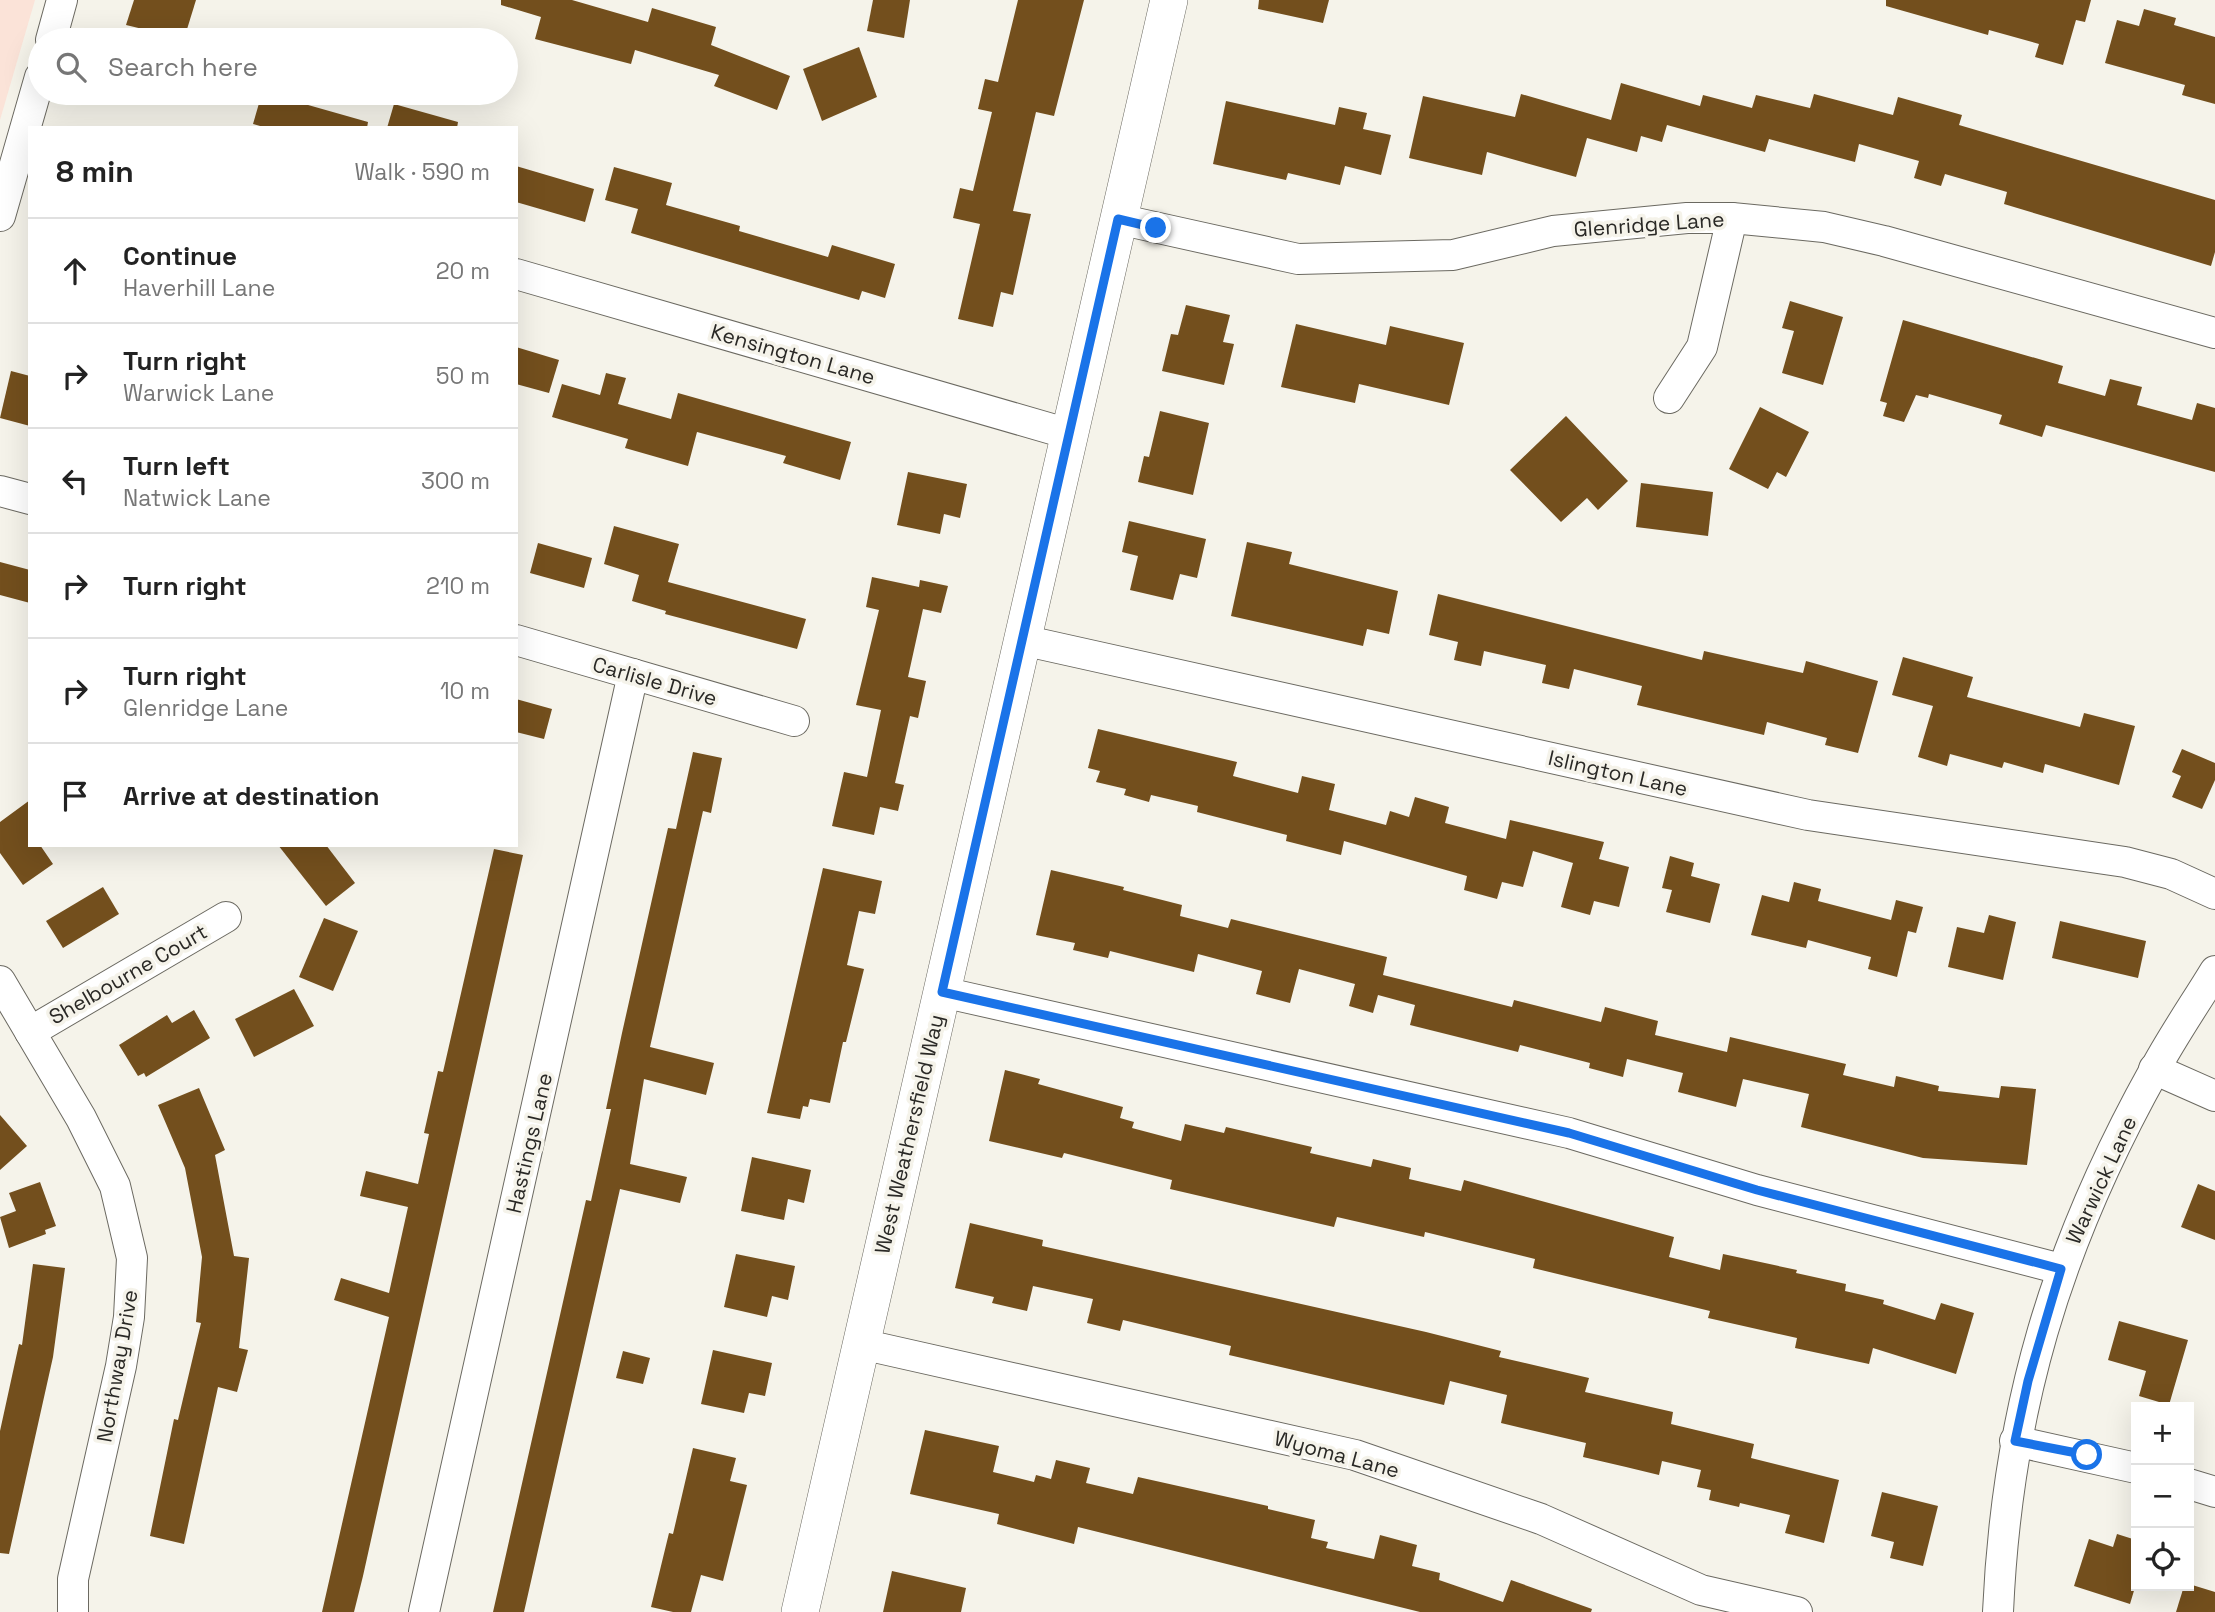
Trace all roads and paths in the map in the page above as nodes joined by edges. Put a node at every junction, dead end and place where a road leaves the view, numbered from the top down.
1 (62, 0) edge
2 (1168, 0) edge
3 (54, 28) edge
4 (34, 105) edge
5 (29, 126) edge
6 (27, 133) edge
7 (0, 216) edge
8 (1731, 218) junction
9 (1118, 219) junction
10 (518, 275) edge
11 (2215, 333) edge
12 (1668, 398) dead end
13 (1069, 434) junction
14 (0, 491) edge
15 (28, 498) edge
16 (1022, 640) junction
17 (518, 641) edge
18 (633, 674) junction
19 (794, 721) dead end
20 (2215, 894) edge
21 (226, 917) dead end
22 (2215, 971) edge
23 (0, 981) edge
24 (942, 992) junction
25 (30, 1032) junction
26 (2154, 1069) junction
27 (2215, 1096) edge
28 (2061, 1269) junction
29 (861, 1344) junction
30 (2015, 1441) junction
31 (2131, 1467) edge
32 (2194, 1486) edge
33 (2215, 1492) edge
34 (72, 1612) edge
35 (424, 1612) edge
36 (800, 1612) edge
37 (1797, 1612) edge
38 (1998, 1612) edge

1 - 3 street
2 - 9 street, West Weathersfield Way
4 - 5 street
6 - 7 street
8 - 9 street, Glenridge Lane
8 - 11 street, Glenridge Lane
8 - 12 street
9 - 13 street, West Weathersfield Way
10 - 13 street, Kensington Lane
13 - 16 street, West Weathersfield Way
14 - 15 street
16 - 20 street, Islington Lane
16 - 24 street, West Weathersfield Way
17 - 18 street, Carlisle Drive
18 - 19 street, Carlisle Drive
18 - 35 street, Hastings Lane
21 - 25 street, Shelbourne Court
22 - 26 street, Warwick Lane
23 - 25 street, Northway Drive
24 - 28 street
24 - 29 street, West Weathersfield Way
25 - 34 street, Northway Drive
26 - 27 street
26 - 28 street, Warwick Lane
28 - 30 street, Warwick Lane
29 - 36 street, West Weathersfield Way
29 - 37 street, Wyoma Lane
30 - 31 street
30 - 38 street, Warwick Lane
32 - 33 street

